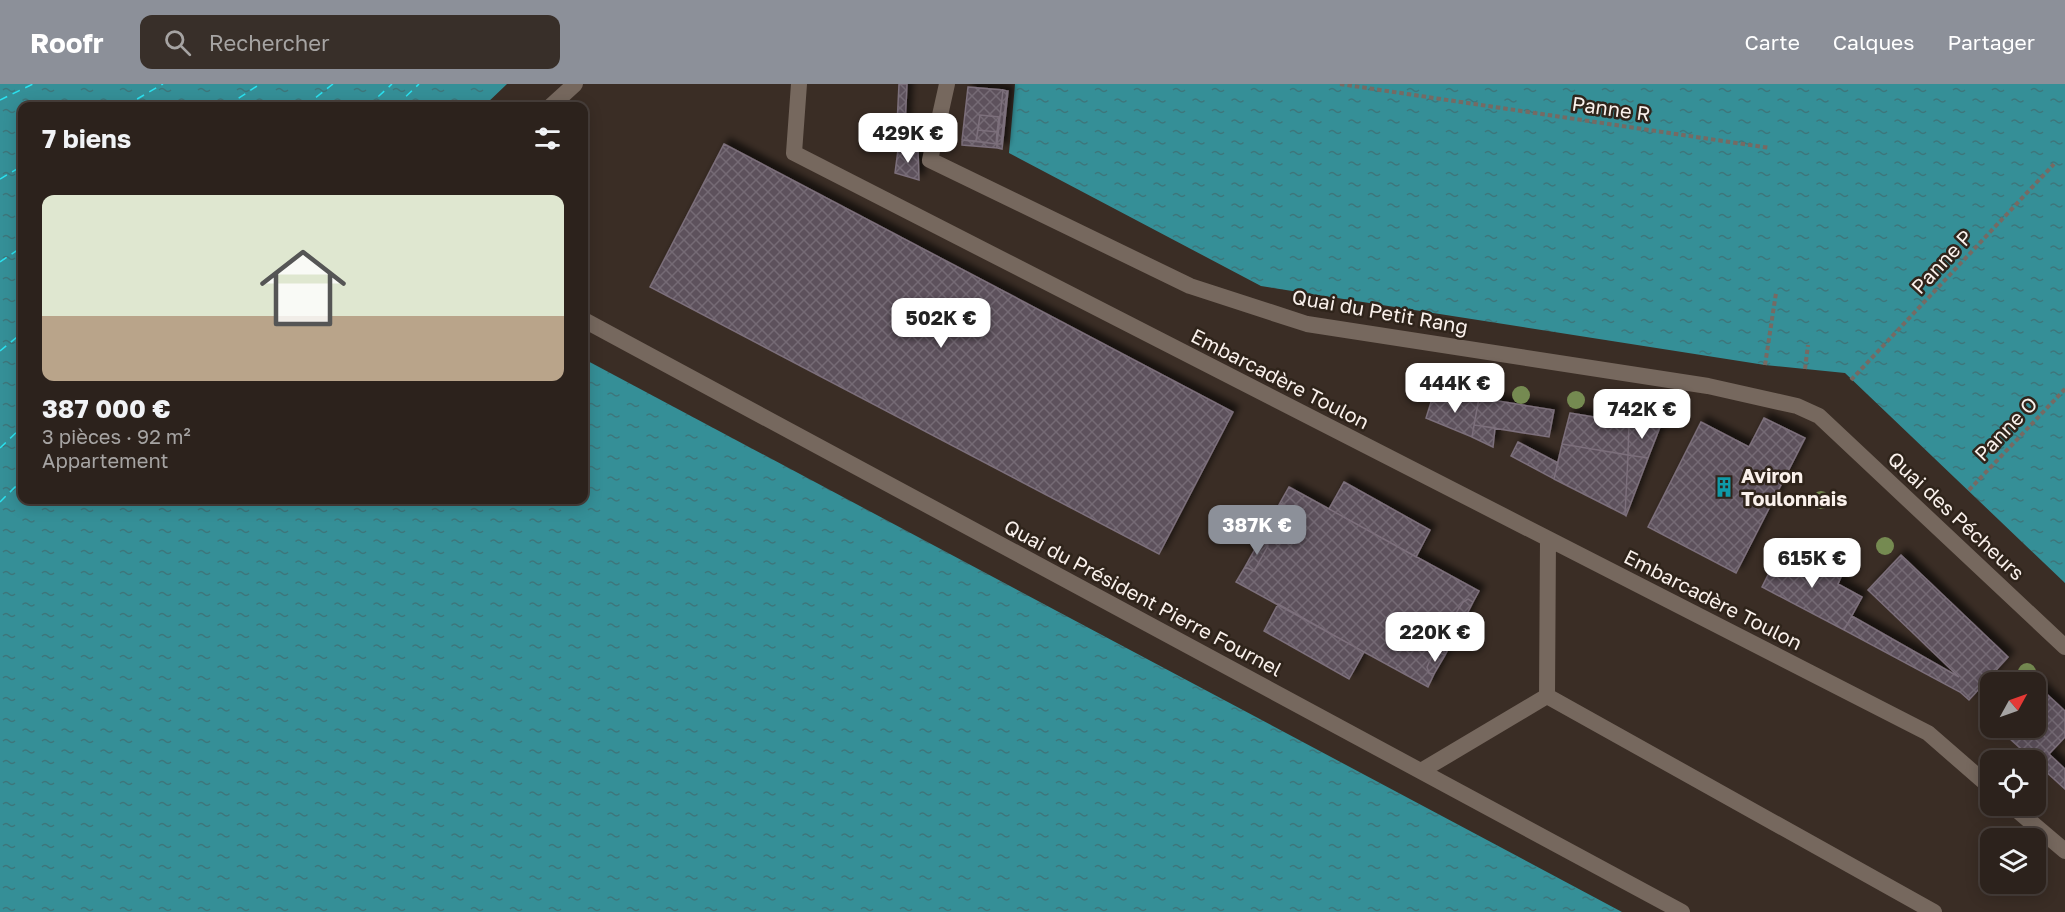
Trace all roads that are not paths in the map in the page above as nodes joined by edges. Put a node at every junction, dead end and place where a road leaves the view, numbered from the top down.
1 (575, 84) edge
2 (799, 84) edge
3 (947, 84) edge
4 (555, 102) edge
5 (588, 322) edge
6 (1819, 416) joint
7 (1548, 539) junction
8 (2065, 647) edge
9 (1546, 696) junction
10 (1421, 771) junction
11 (1980, 778) edge
12 (2024, 816) edge
13 (2065, 851) edge
14 (1682, 912) edge
15 (1934, 912) edge

1 - 4 lane
2 - 7 lane, Embarcadère Toulon
3 - 6 lane, Quai du Petit Rang
5 - 10 lane, Quai du Président Pierre Fournel
6 - 8 lane, Quai des Pécheurs
7 - 9 lane
7 - 11 lane, Embarcadère Toulon
9 - 10 lane
9 - 15 lane
10 - 14 lane, Quai du Président Pierre Fournel
12 - 13 lane

